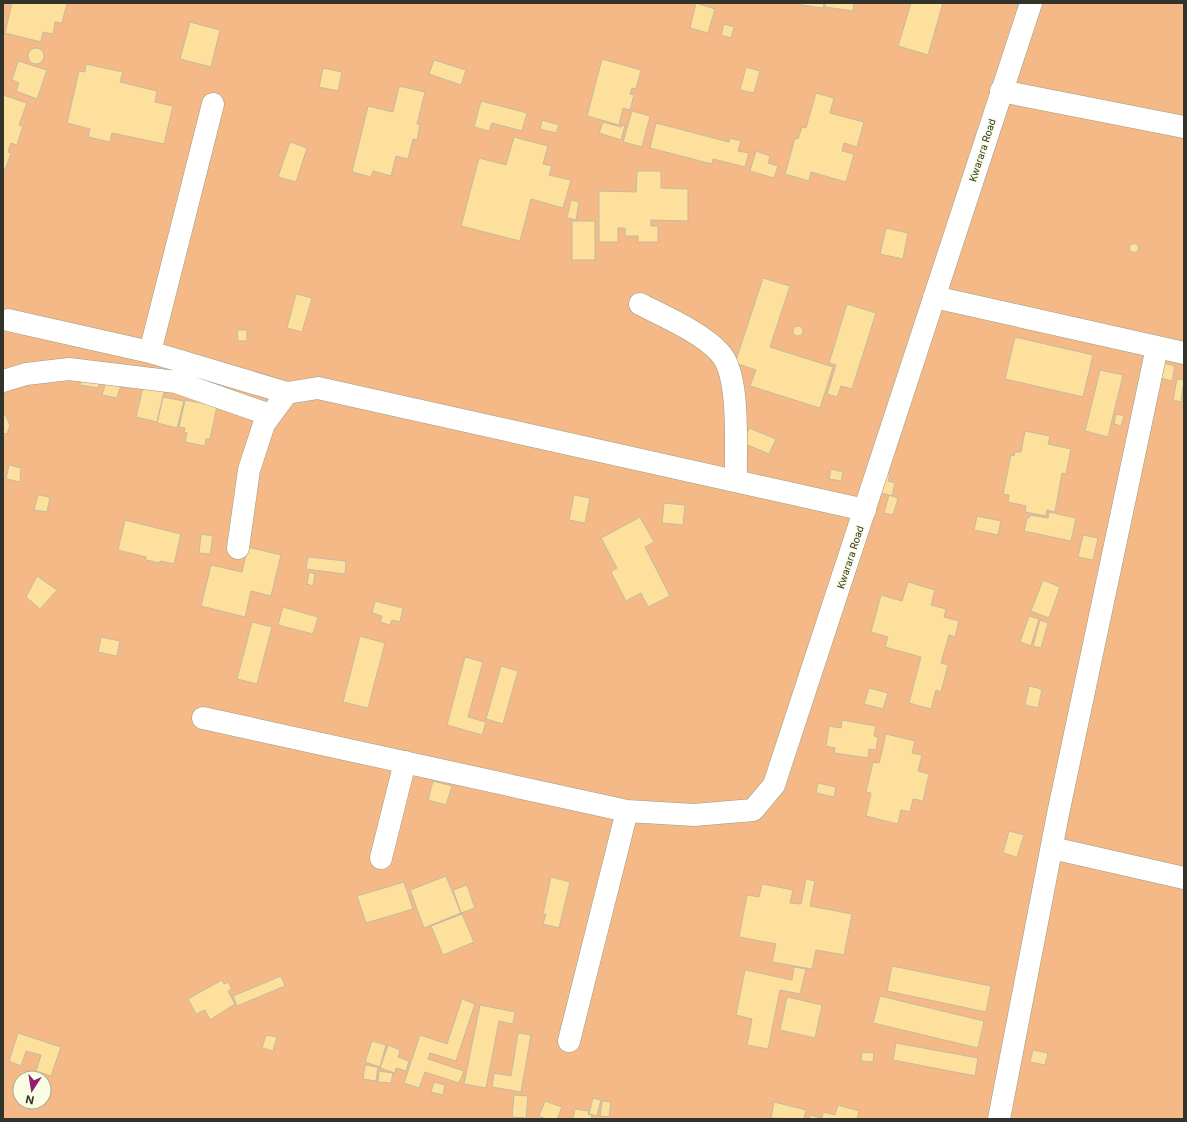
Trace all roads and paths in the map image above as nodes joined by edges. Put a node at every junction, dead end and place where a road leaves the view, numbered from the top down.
1 (1024, 5) edge
2 (1002, 91) junction
3 (213, 104) dead end
4 (1184, 127) edge
5 (934, 297) junction
6 (640, 304) dead end
7 (8, 320) dead end
8 (1157, 347) junction
9 (150, 352) junction
10 (1184, 353) edge
11 (3, 381) edge
12 (287, 393) junction
13 (270, 415) junction
14 (736, 481) junction
15 (865, 510) junction
16 (238, 548) dead end
17 (203, 718) dead end
18 (405, 762) junction
19 (627, 811) junction
20 (1052, 848) junction
21 (382, 858) dead end
22 (1184, 878) edge
23 (568, 1041) dead end
24 (999, 1119) edge

1 - 2 street, Kwarara Road
2 - 4 street
2 - 5 street, Kwarara Road
3 - 9 street
5 - 8 street
5 - 15 street, Kwarara Road
6 - 14 street
7 - 9 street
8 - 10 street
8 - 20 street
9 - 12 street
11 - 13 street
12 - 13 street
12 - 14 street
13 - 16 street
14 - 15 street
15 - 19 street, Kwarara Road
17 - 18 street
18 - 19 street
18 - 21 street
19 - 23 street
20 - 22 street
20 - 24 street

